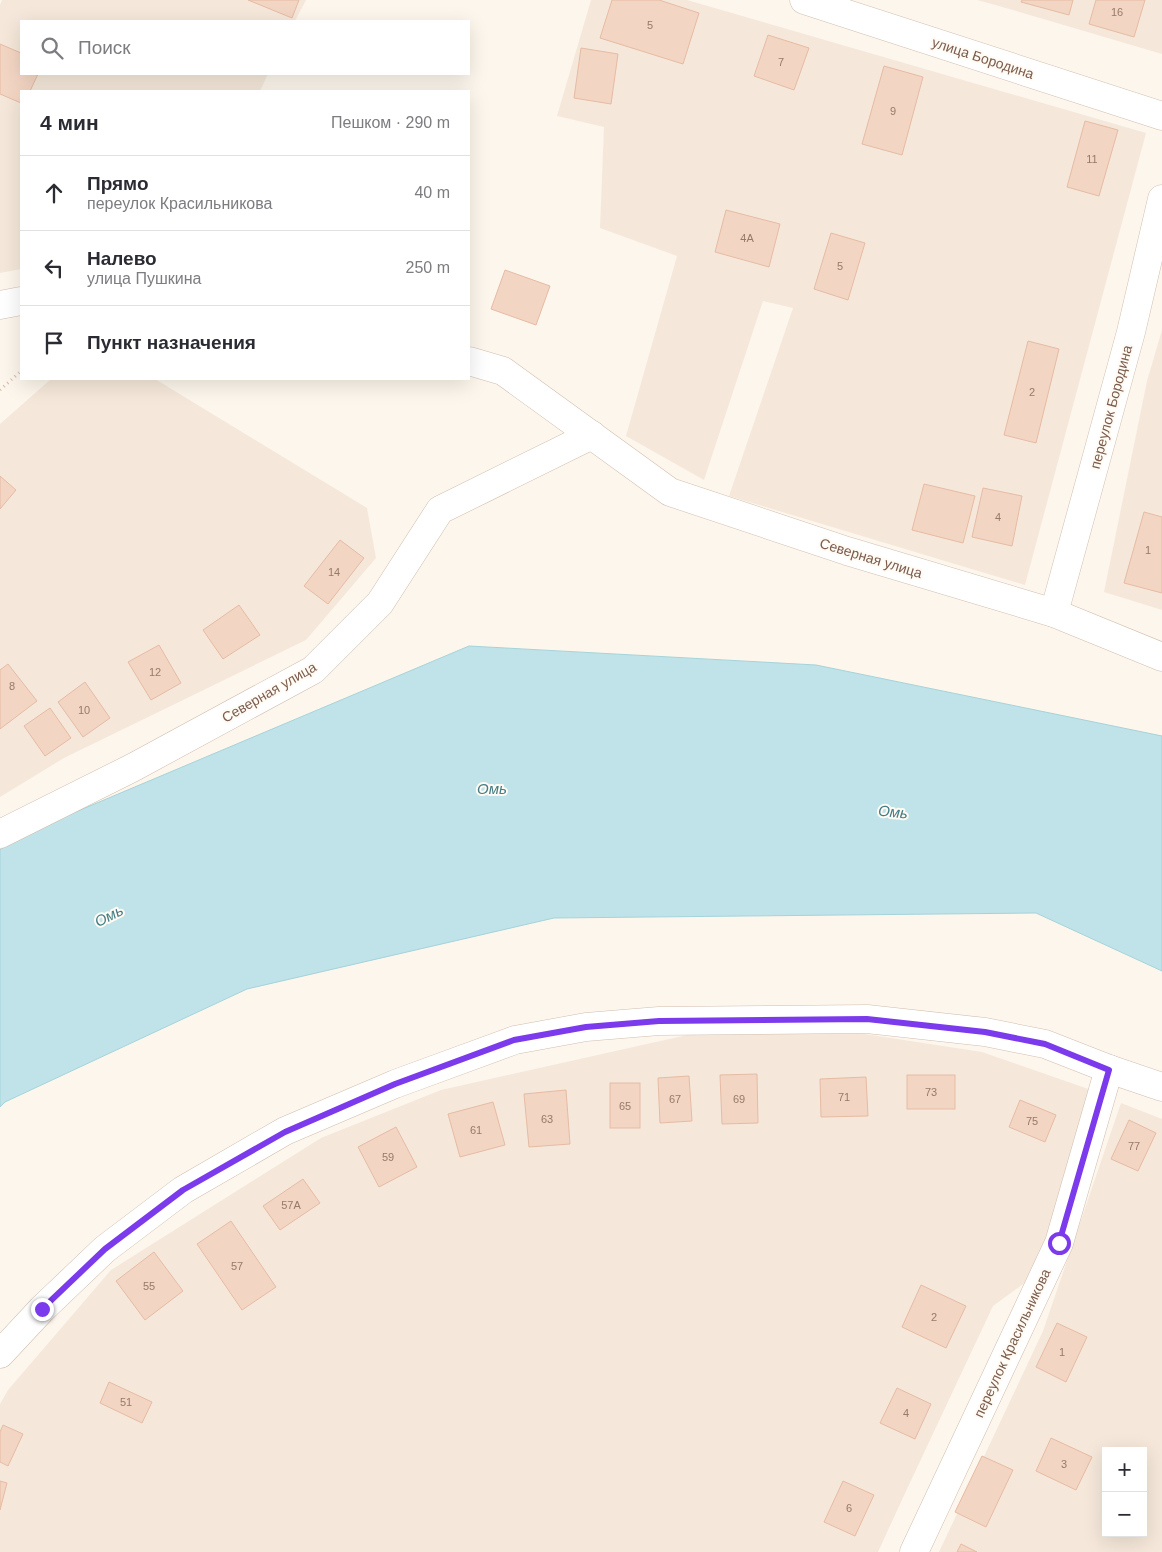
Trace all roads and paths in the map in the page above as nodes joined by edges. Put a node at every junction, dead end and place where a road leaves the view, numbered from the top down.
1 (804, 0) edge
2 (1162, 116) edge
3 (1162, 198) edge
4 (20, 301) edge
5 (0, 305) edge
6 (470, 361) edge
7 (20, 372) edge
8 (0, 390) edge
9 (592, 435) junction
10 (1054, 613) junction
11 (1162, 657) edge
12 (0, 834) edge
13 (1109, 1070) junction
14 (1162, 1087) edge
15 (0, 1354) edge
16 (914, 1552) edge

1 - 2 street, улица Бородина
3 - 10 street, переулок Бородина
4 - 5 street
6 - 9 street, Северная улица
7 - 8 path
9 - 10 street, Северная улица
9 - 12 street, Северная улица
10 - 11 street, Северная улица
13 - 14 street
13 - 15 street
13 - 16 street, переулок Красильникова

